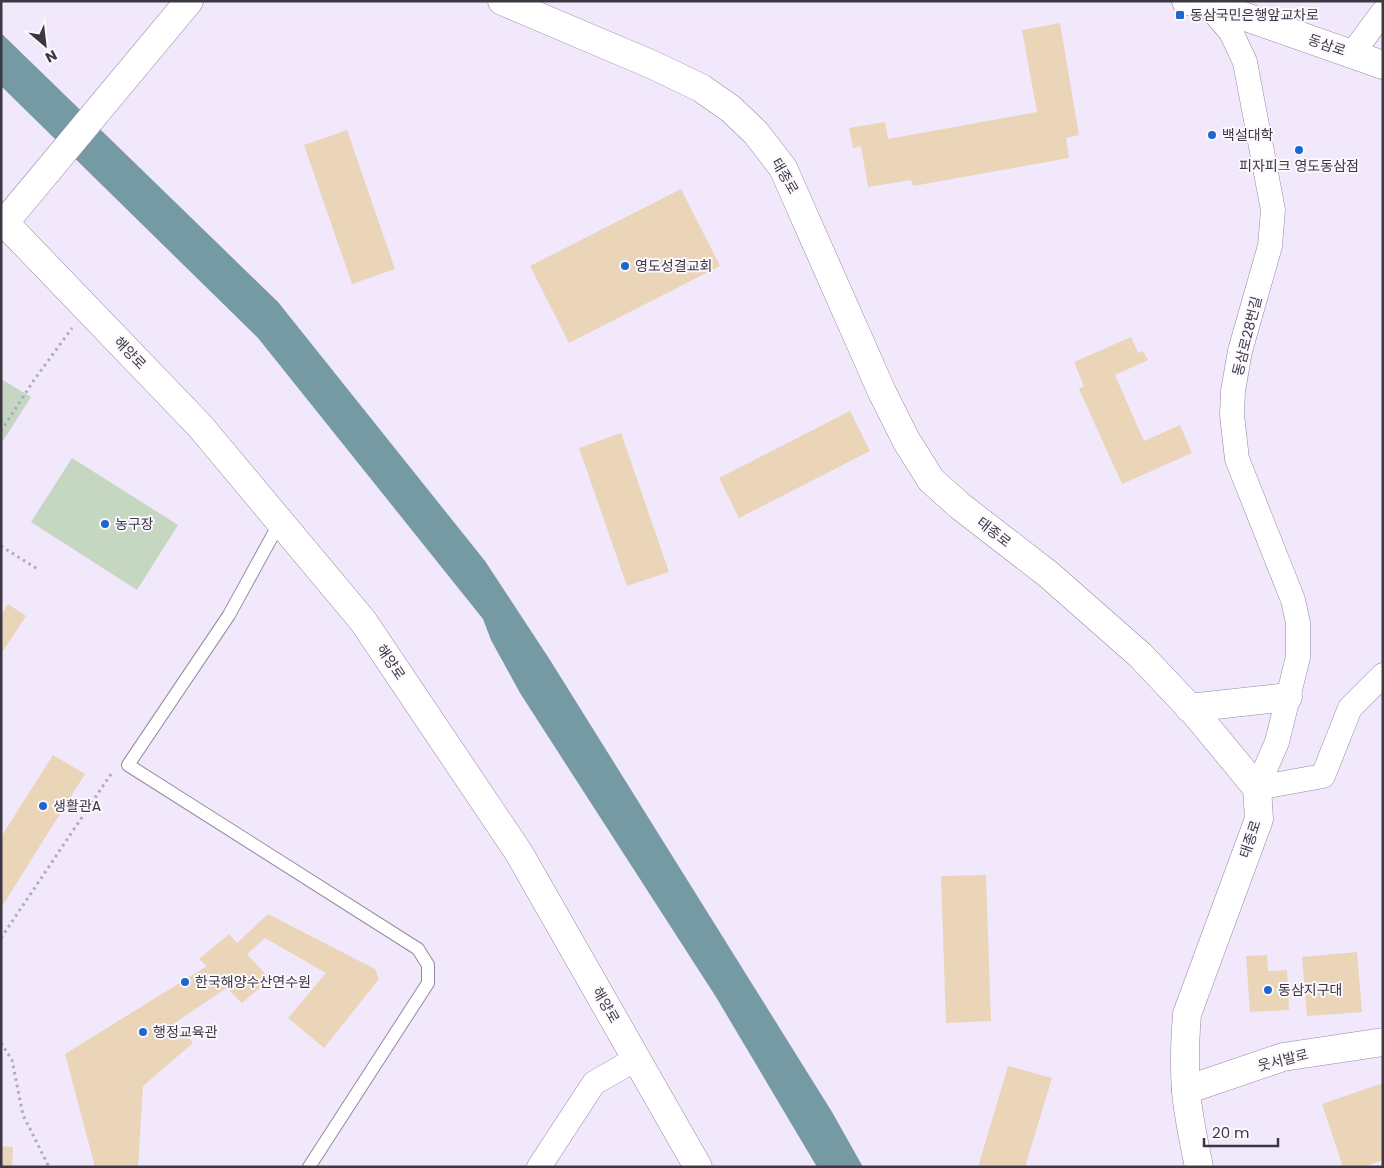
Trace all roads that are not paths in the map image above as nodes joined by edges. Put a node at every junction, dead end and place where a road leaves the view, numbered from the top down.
1 (189, 1) edge
2 (502, 1) edge
3 (1198, 2) edge
4 (1383, 12) edge
5 (1352, 54) junction
6 (1383, 65) edge
7 (3, 220) edge
8 (280, 522) junction
9 (1383, 675) edge
10 (1288, 697) junction
11 (1189, 708) junction
12 (1256, 788) junction
13 (1383, 1042) edge
14 (636, 1059) junction
15 (1186, 1090) junction
16 (310, 1167) edge
17 (539, 1167) edge
18 (698, 1167) edge
19 (1199, 1167) edge

1 - 7 main road
2 - 11 main road, 태종로
3 - 5 main road, 동삼로
3 - 10 street, 동삼로28번길
4 - 5 street
5 - 6 main road, 동삼로
7 - 8 main road, 해양로
8 - 14 main road, 해양로
8 - 16 lane
9 - 12 street
10 - 11 main road
10 - 12 street, 동삼로28번길
11 - 12 main road, 태종로
12 - 15 main road, 태종로
13 - 15 main road, 웃서발로
14 - 17 street
14 - 18 main road, 해양로
15 - 19 main road, 태종로

